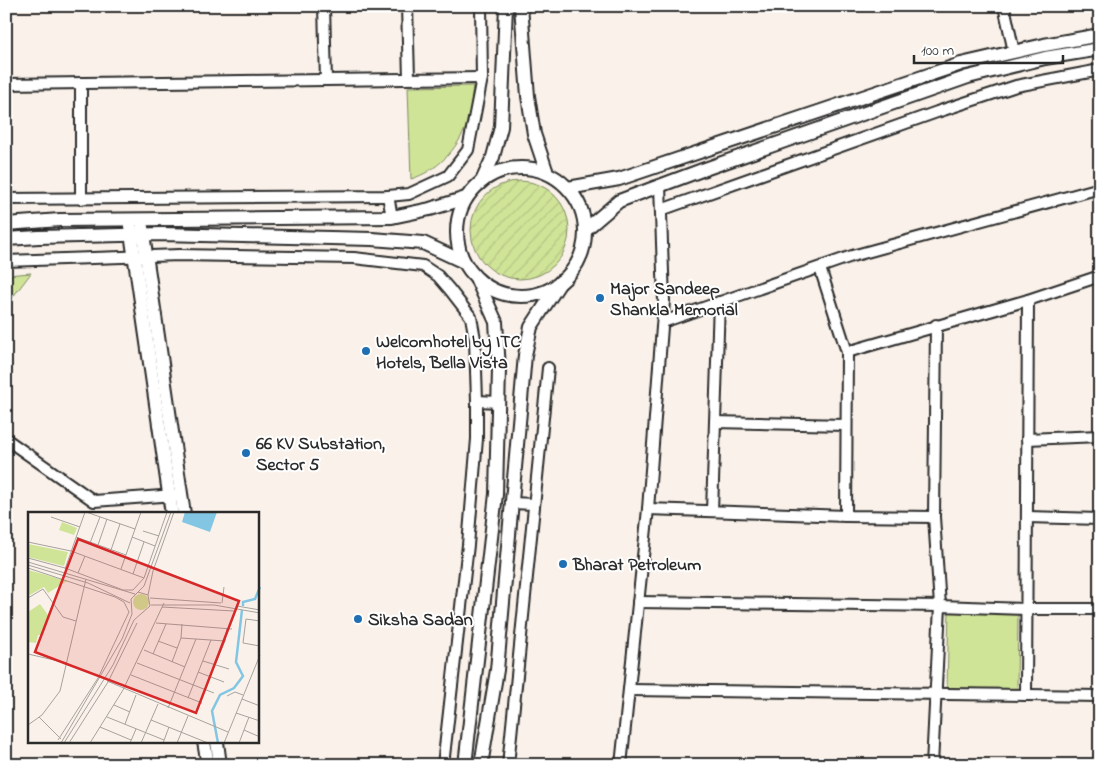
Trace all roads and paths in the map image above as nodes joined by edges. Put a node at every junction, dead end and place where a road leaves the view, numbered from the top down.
1 (324, 6) edge
2 (407, 6) edge
3 (481, 6) edge
4 (506, 6) edge
5 (521, 6) edge
6 (1004, 6) edge
7 (1100, 35) edge
8 (1100, 49) edge
9 (1014, 52) junction
10 (1100, 70) edge
11 (409, 78) junction
12 (482, 78) junction
13 (326, 80) junction
14 (81, 83) junction
15 (6, 84) edge
16 (547, 173) junction
17 (482, 181) junction
18 (660, 185) junction
19 (568, 188) junction
20 (1099, 191) edge
21 (388, 196) junction
22 (466, 198) junction
23 (6, 199) edge
24 (81, 199) junction
25 (661, 210) junction
26 (392, 217) junction
27 (135, 220) junction
28 (6, 224) edge
29 (585, 230) junction
30 (137, 235) junction
31 (281, 237) junction
32 (6, 239) edge
33 (140, 256) junction
34 (280, 256) junction
35 (6, 261) edge
36 (464, 262) junction
37 (820, 268) junction
38 (1100, 276) edge
39 (478, 280) junction
40 (561, 281) junction
41 (1028, 300) junction
42 (719, 302) junction
43 (662, 322) junction
44 (936, 325) junction
45 (847, 352) junction
46 (548, 368) dead end
47 (477, 401) junction
48 (498, 402) junction
49 (715, 422) junction
50 (846, 425) junction
51 (1100, 436) edge
52 (6, 439) edge
53 (1027, 440) junction
54 (175, 495) junction
55 (512, 502) junction
56 (534, 504) junction
57 (648, 509) junction
58 (712, 511) junction
59 (172, 512) edge
60 (183, 512) edge
61 (846, 516) junction
62 (934, 517) junction
63 (1027, 518) junction
64 (1100, 519) edge
65 (638, 602) junction
66 (940, 606) junction
67 (1027, 609) junction
68 (1100, 609) edge
69 (629, 690) junction
70 (936, 693) junction
71 (1026, 695) junction
72 (1100, 696) edge
73 (204, 744) edge
74 (217, 744) edge
75 (208, 765) edge
76 (219, 765) edge
77 (442, 765) edge
78 (465, 765) edge
79 (481, 765) edge
80 (508, 765) edge
81 (621, 765) edge
82 (932, 765) edge

1 - 13 street
2 - 11 street
3 - 12 street
4 - 17 street
5 - 16 street
6 - 9 street
7 - 9 street
8 - 18 street
9 - 19 street
10 - 25 street
11 - 12 street
11 - 13 street
12 - 21 street
13 - 14 street
14 - 15 street
14 - 24 street
16 - 17 street
16 - 19 street
17 - 22 street
18 - 25 street
18 - 29 street
19 - 29 street
20 - 37 street
21 - 24 street
21 - 26 street
22 - 26 street
22 - 36 street
23 - 24 street
25 - 43 street
26 - 27 street
27 - 28 street
27 - 30 street
29 - 40 street
30 - 31 street
30 - 32 street
30 - 33 street
31 - 34 street
31 - 36 street
33 - 34 street
33 - 35 street
33 - 54 street
34 - 47 street
36 - 39 street
37 - 42 street
37 - 45 street
38 - 41 street
39 - 40 street
39 - 48 street
40 - 55 street
41 - 44 street
41 - 53 street
42 - 43 street
42 - 49 street
43 - 57 street
44 - 45 street
44 - 62 street
45 - 50 street
46 - 56 street
47 - 48 street
47 - 77 street
48 - 78 street
49 - 50 street
49 - 58 street
50 - 61 street
51 - 53 street
52 - 54 street
53 - 63 street
54 - 59 street
54 - 60 street
55 - 56 street
55 - 79 street
56 - 80 street
57 - 58 street
57 - 65 street
58 - 61 street
61 - 62 street
62 - 66 street
63 - 64 street
63 - 67 street
65 - 66 street
65 - 69 street
66 - 67 street
66 - 70 street
67 - 68 street
67 - 71 street
69 - 70 street
69 - 81 street
70 - 71 street
70 - 82 street
71 - 72 street
73 - 75 street
74 - 76 street

